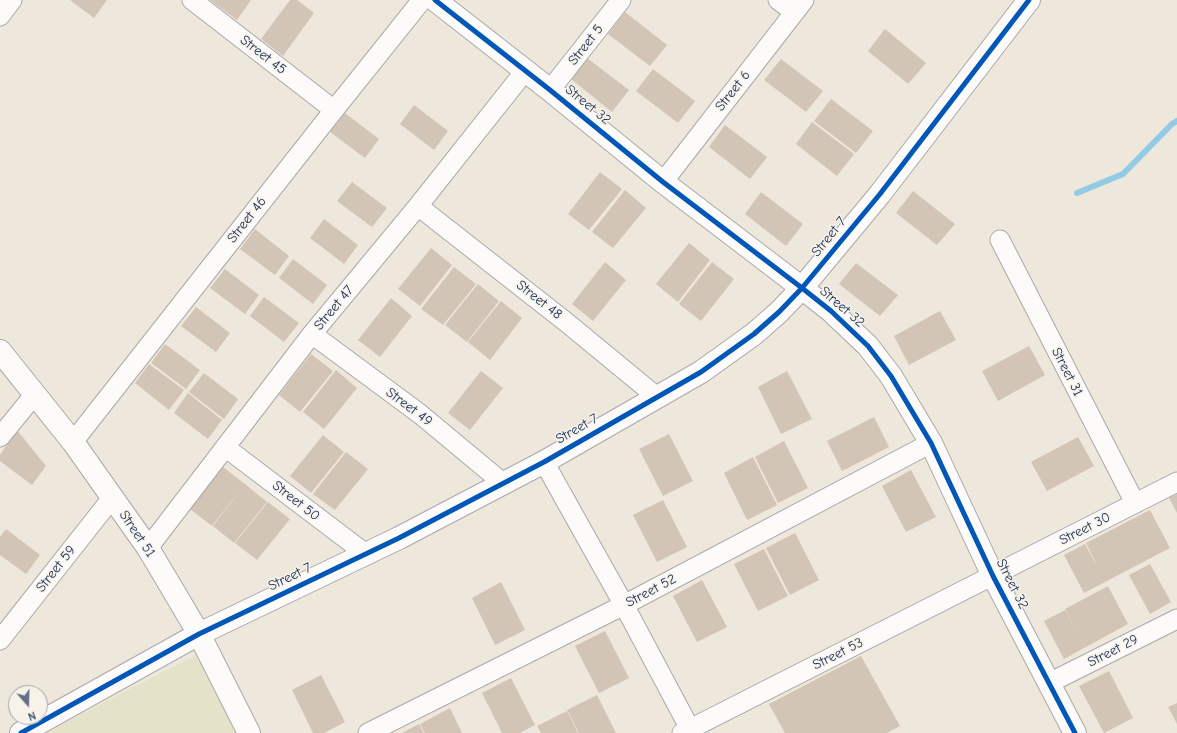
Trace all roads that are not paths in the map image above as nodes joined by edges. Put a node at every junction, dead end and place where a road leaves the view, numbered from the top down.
1 (12, 0) edge
2 (192, 0) edge
3 (422, 0) edge
4 (435, 0) edge
5 (621, 0) edge
6 (778, 0) edge
7 (1029, 0) edge
8 (799, 6) edge
9 (0, 16) edge
10 (525, 71) junction
11 (550, 90) junction
12 (334, 110) junction
13 (663, 182) junction
14 (418, 206) junction
15 (1000, 240) dead end
16 (802, 288) junction
17 (312, 334) junction
18 (0, 351) edge
19 (35, 394) junction
20 (657, 397) junction
21 (0, 437) edge
22 (72, 442) junction
23 (931, 443) junction
24 (226, 447) junction
25 (544, 462) junction
26 (1177, 482) edge
27 (504, 483) junction
28 (112, 498) junction
29 (1135, 503) junction
30 (148, 548) junction
31 (366, 554) junction
32 (993, 576) junction
33 (624, 605) junction
34 (1177, 619) edge
35 (199, 634) junction
36 (0, 640) edge
37 (1049, 683) junction
38 (686, 731) edge
39 (21, 733) edge
40 (249, 733) edge
41 (368, 733) edge
42 (1075, 733) edge

1 - 9 street
2 - 12 street, Street 45
3 - 12 street, Street 46
4 - 10 street, Street 32
5 - 11 street, Street 5
6 - 8 street
7 - 16 street, Street 7
8 - 13 street, Street 6
10 - 11 street, Street 32
10 - 14 street, Street 47
11 - 13 street, Street 32
12 - 22 street, Street 46
13 - 16 street, Street 32
14 - 17 street, Street 47
14 - 20 street, Street 48
15 - 29 street, Street 31
16 - 20 street, Street 7
16 - 23 street, Street 32
17 - 24 street, Street 47
17 - 27 street, Street 49
18 - 19 street, Street 51
19 - 21 street
19 - 22 street, Street 51
20 - 25 street, Street 7
22 - 28 street, Street 51
23 - 32 street, Street 32
23 - 33 street, Street 52
24 - 30 street, Street 47
24 - 31 street, Street 50
25 - 27 street, Street 7
25 - 33 street
26 - 29 street, Street 30
27 - 31 street, Street 7
28 - 30 street, Street 51
28 - 36 street, Street 59
29 - 32 street, Street 30
30 - 35 street, Street 51
31 - 35 street, Street 7
32 - 37 street, Street 32
32 - 38 street, Street 53
33 - 38 street
33 - 41 street, Street 52
34 - 37 street, Street 29
35 - 39 street, Street 7
35 - 40 street, Street 51
37 - 42 street, Street 32

